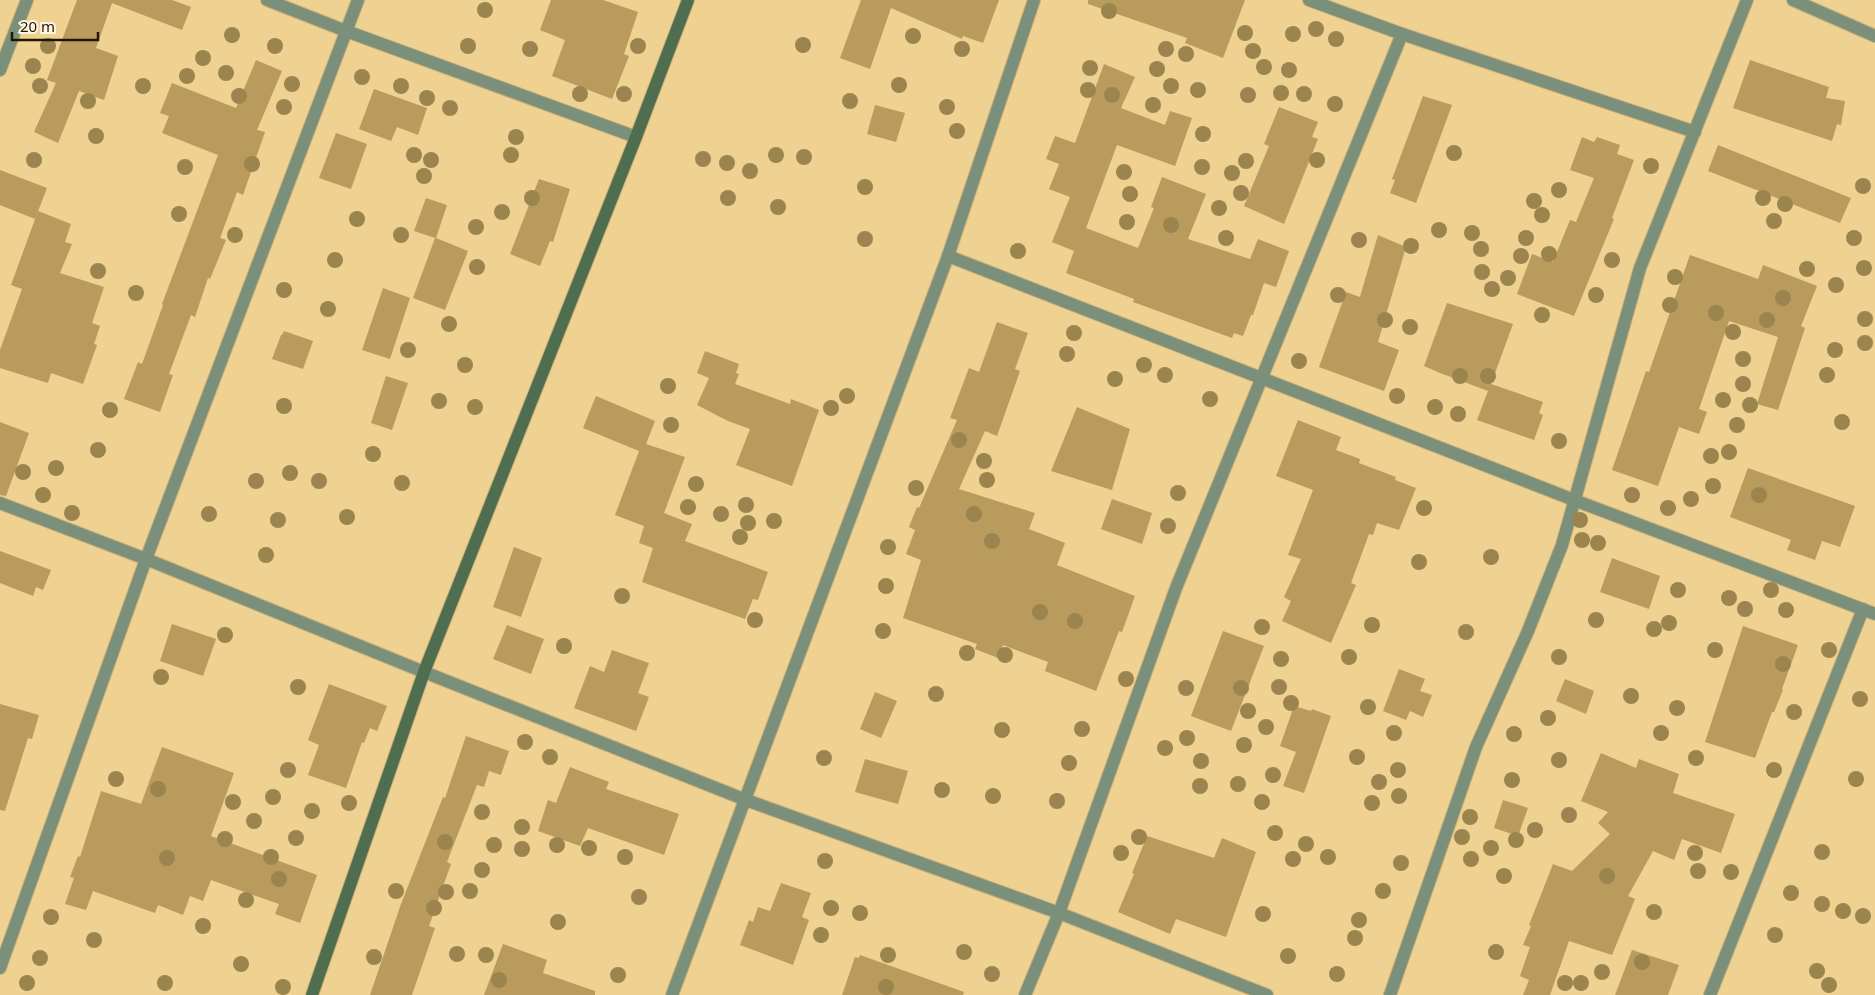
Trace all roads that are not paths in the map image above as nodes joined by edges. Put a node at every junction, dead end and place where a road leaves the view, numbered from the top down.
1 (28, 0) edge
2 (267, 0) edge
3 (358, 0) edge
4 (688, 0) edge
5 (1034, 0) edge
6 (1309, 0) edge
7 (1747, 0) edge
8 (1793, 0) edge
9 (346, 31) junction
10 (1402, 34) junction
11 (1875, 36) edge
12 (0, 70) edge
13 (1695, 132) junction
14 (636, 137) junction
15 (948, 256) junction
16 (1261, 378) junction
17 (1574, 500) junction
18 (0, 503) edge
19 (146, 559) junction
20 (1869, 612) edge
21 (424, 672) junction
22 (746, 800) junction
23 (1059, 913) junction
24 (0, 968) edge
25 (312, 995) edge
26 (672, 995) edge
27 (1025, 995) edge
28 (1267, 995) edge
29 (1390, 995) edge
30 (1710, 995) edge

1 - 12 street
2 - 9 street
3 - 9 street
4 - 14 street
5 - 15 street
6 - 10 street
7 - 13 street
8 - 11 street
9 - 14 street
9 - 19 street
10 - 13 street
10 - 16 street
13 - 17 street
14 - 21 street
15 - 16 street
15 - 22 street
16 - 17 street
16 - 23 street
17 - 20 street
17 - 29 street
18 - 19 street
19 - 21 street
19 - 24 street
20 - 30 street
21 - 22 street
21 - 25 street
22 - 23 street
22 - 26 street
23 - 27 street
23 - 28 street

